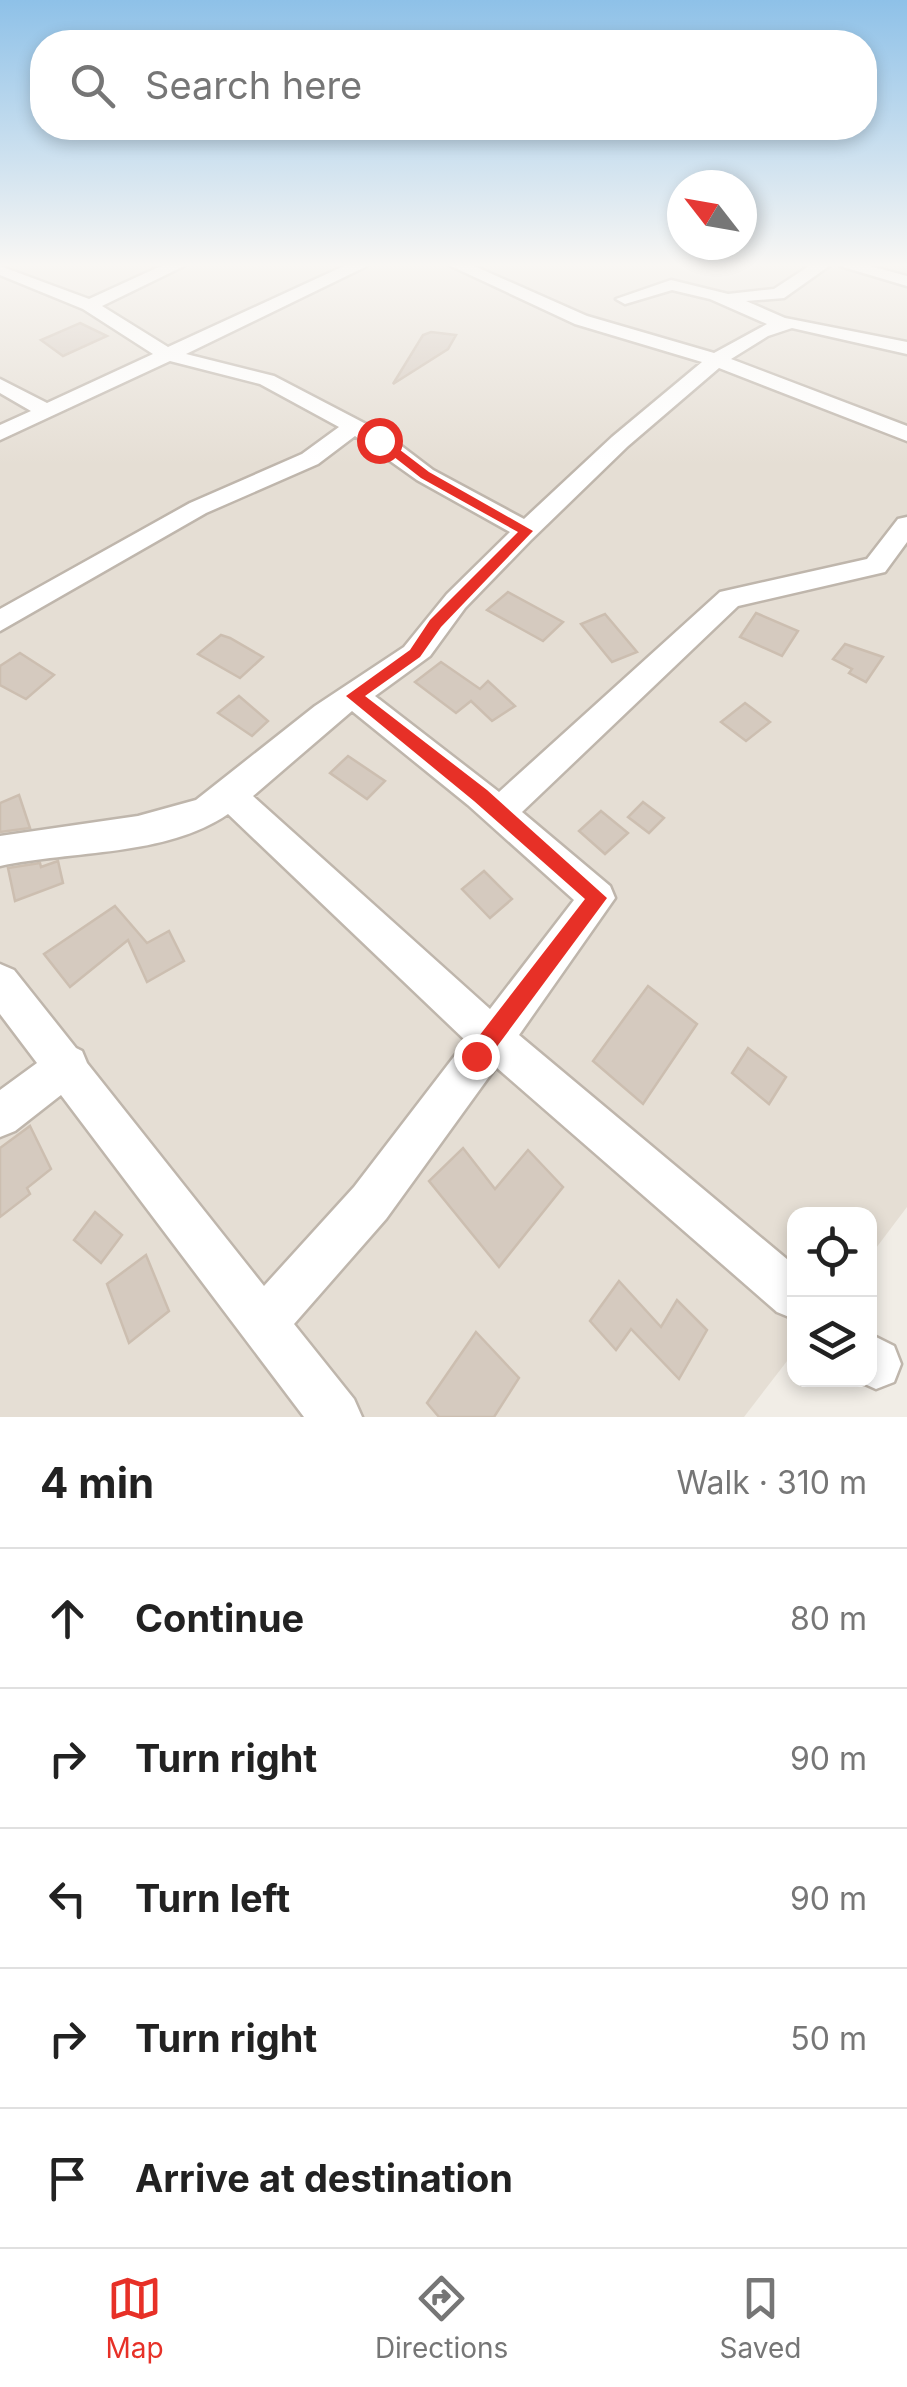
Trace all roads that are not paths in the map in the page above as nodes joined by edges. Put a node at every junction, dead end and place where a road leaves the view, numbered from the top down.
1 (132, 332) edge
2 (216, 332) edge
3 (622, 332) edge
4 (749, 332) edge
5 (839, 332) edge
6 (907, 348) edge
7 (167, 355) junction
8 (715, 360) junction
9 (0, 385) edge
10 (48, 412) junction
11 (354, 426) junction
12 (0, 433) edge
13 (907, 434) edge
14 (907, 524) edge
15 (527, 531) junction
16 (0, 621) edge
17 (354, 696) junction
18 (231, 796) junction
19 (500, 812) junction
20 (0, 851) edge
21 (0, 983) edge
22 (491, 1037) junction
23 (68, 1065) junction
24 (0, 1116) edge
25 (787, 1289) edge
26 (264, 1322) junction
27 (336, 1417) edge

1 - 7 street
2 - 7 street
3 - 8 street
4 - 8 street
5 - 6 street
7 - 10 street
7 - 11 street
8 - 13 street
8 - 15 street
9 - 10 street
10 - 12 street
11 - 15 street
11 - 16 street
14 - 19 street
15 - 17 street
17 - 18 street
17 - 19 street
18 - 20 street
18 - 22 street
19 - 22 street
21 - 23 street
22 - 25 street
22 - 26 street
23 - 24 street
23 - 26 street
26 - 27 street

